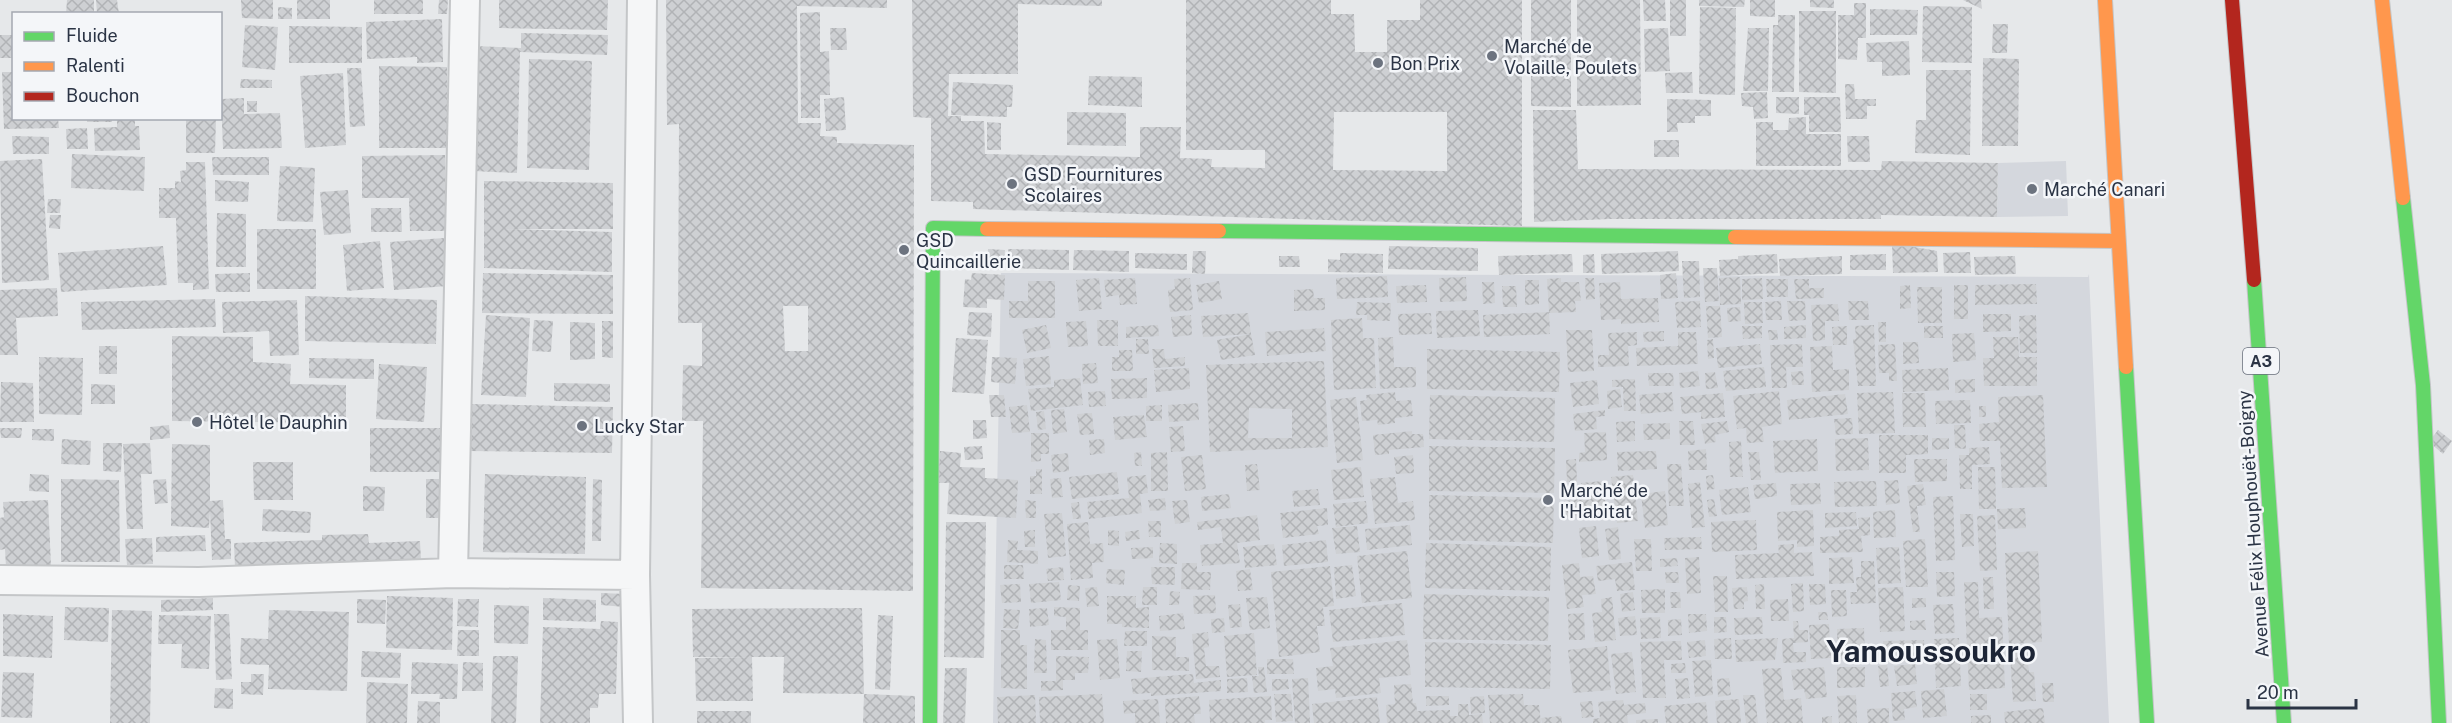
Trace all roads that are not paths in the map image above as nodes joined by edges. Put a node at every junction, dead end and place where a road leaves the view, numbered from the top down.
1 (465, 0) edge
2 (642, 0) edge
3 (2105, 0) edge
4 (2232, 0) edge
5 (2382, 0) edge
6 (2118, 240) junction
7 (453, 573) junction
8 (635, 575) junction
9 (0, 580) edge
10 (638, 723) edge
11 (930, 723) edge
12 (2147, 723) edge
13 (2284, 723) edge
14 (2439, 723) edge

1 - 7 street
2 - 8 street
3 - 6 main road
4 - 13 main road, Avenue Félix Houphouët-Boigny / A3
5 - 14 main road
6 - 11 main road
6 - 12 main road
7 - 8 street
7 - 9 street
8 - 10 street

